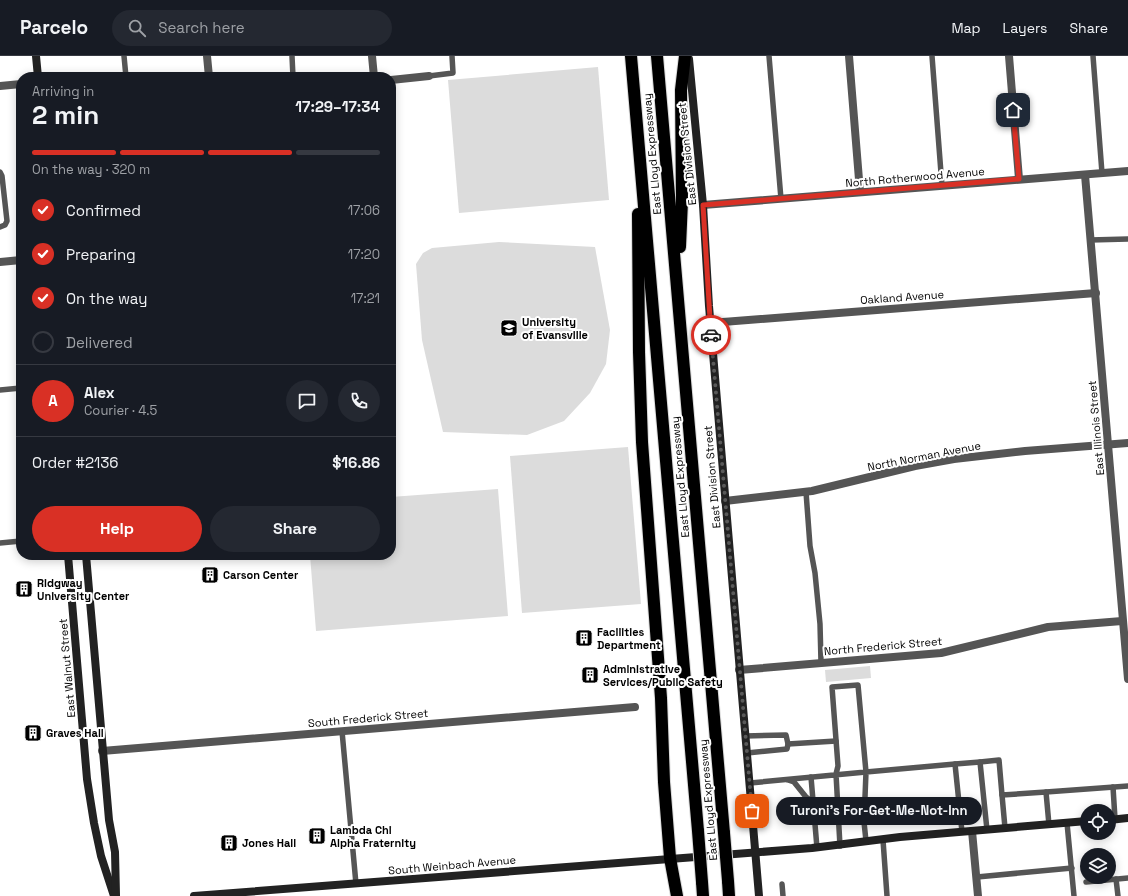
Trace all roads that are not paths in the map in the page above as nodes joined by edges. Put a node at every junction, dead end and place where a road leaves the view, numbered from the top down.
1 (36, 56) edge
2 (124, 56) edge
3 (207, 56) edge
4 (292, 56) edge
5 (372, 56) edge
6 (452, 56) edge
7 (631, 56) edge
8 (657, 56) edge
9 (685, 56) edge
10 (688, 56) edge
11 (769, 56) edge
12 (849, 56) edge
13 (932, 56) edge
14 (1009, 56) edge
15 (1092, 56) edge
16 (38, 72) edge
17 (126, 72) edge
18 (209, 72) edge
19 (293, 72) edge
20 (374, 72) edge
21 (429, 76) joint
22 (396, 79) edge
23 (16, 84) edge
24 (0, 86) edge
25 (639, 147) junction
26 (1128, 171) edge
27 (0, 172) edge
28 (1102, 173) junction
29 (1085, 175) junction
30 (1019, 179) junction
31 (942, 186) junction
32 (860, 192) junction
33 (781, 199) junction
34 (703, 205) junction
35 (0, 227) edge
36 (1128, 239) edge
37 (1090, 240) junction
38 (16, 260) edge
39 (0, 262) edge
40 (677, 292) junction
41 (1096, 293) junction
42 (710, 322) junction
43 (16, 388) edge
44 (0, 390) edge
45 (1128, 443) edge
46 (1108, 445) junction
47 (806, 492) junction
48 (725, 501) junction
49 (16, 541) edge
50 (0, 543) edge
51 (68, 560) edge
52 (86, 560) edge
53 (1122, 621) junction
54 (1126, 630) edge
55 (821, 662) junction
56 (740, 670) junction
57 (1128, 679) edge
58 (635, 707) dead end
59 (342, 731) junction
60 (745, 736) junction
61 (836, 741) junction
62 (788, 744) junction
63 (102, 751) junction
64 (747, 753) junction
65 (980, 762) junction
66 (955, 764) junction
67 (866, 772) junction
68 (836, 774) junction
69 (811, 778) junction
70 (786, 780) junction
71 (750, 783) junction
72 (1128, 786) edge
73 (1113, 787) junction
74 (1046, 792) junction
75 (1002, 795) junction
76 (813, 802) junction
77 (1112, 804) edge
78 (1128, 818) edge
79 (1116, 819) edge
80 (1080, 822) edge
81 (1068, 823) junction
82 (1049, 824) junction
83 (1005, 828) junction
84 (987, 830) junction
85 (972, 831) junction
86 (962, 832) junction
87 (883, 840) junction
88 (866, 841) junction
89 (840, 846) junction
90 (816, 848) junction
91 (756, 852) junction
92 (670, 858) junction
93 (1072, 868) junction
94 (977, 877) junction
95 (1128, 878) edge
96 (1116, 879) joint
97 (356, 884) junction
98 (782, 884) dead end
99 (115, 896) edge
100 (194, 896) edge
101 (677, 896) edge
102 (703, 896) edge
103 (729, 896) edge
104 (759, 896) edge
105 (783, 896) edge
106 (887, 896) edge
107 (978, 896) edge
108 (1074, 896) edge
109 (1118, 896) edge

1 - 16 street
2 - 17 lane
3 - 18 street
4 - 19 lane
5 - 20 street
6 - 21 lane
7 - 25 highway, East Lloyd Expressway
8 - 40 highway, East Lloyd Expressway
9 - 40 highway
10 - 34 street, East Division Street
11 - 33 lane
12 - 32 street
13 - 31 lane
14 - 30 street
15 - 28 lane
21 - 22 street
23 - 24 street
25 - 92 highway
25 - 102 highway, East Lloyd Expressway, bridge
26 - 28 street, North Rotherwood Avenue
27 - 35 lane
28 - 29 street, North Rotherwood Avenue
29 - 30 street, North Rotherwood Avenue
29 - 37 street, East Illinois Street
30 - 31 street, North Rotherwood Avenue
31 - 32 street, North Rotherwood Avenue
32 - 33 street, North Rotherwood Avenue
33 - 34 street, North Rotherwood Avenue
34 - 42 street, East Division Street
36 - 37 lane
37 - 41 street, East Illinois Street
38 - 39 street
40 - 103 highway, East Lloyd Expressway, bridge
41 - 42 street, Oakland Avenue
41 - 46 street, East Illinois Street
42 - 48 street, East Division Street
43 - 44 lane
45 - 46 street, North Norman Avenue
46 - 47 street, North Norman Avenue
46 - 53 street, East Illinois Street
47 - 48 street, North Norman Avenue
47 - 55 lane
48 - 56 street, East Division Street
49 - 50 lane
51 - 99 street, East Walnut Street
52 - 63 street, East Walnut Street
53 - 54 street, East Illinois Street
53 - 55 street, North Frederick Street
54 - 57 street, East Illinois Street
55 - 56 street, North Frederick Street
56 - 60 street, East Division Street
58 - 59 street, South Frederick Street
59 - 63 street, South Frederick Street
59 - 97 lane
60 - 62 lane
60 - 64 street, East Division Street
61 - 62 lane
61 - 67 lane
61 - 68 lane
62 - 64 lane
63 - 99 street, East Walnut Street
64 - 71 street, East Division Street
65 - 66 lane
65 - 75 lane
65 - 84 lane
66 - 67 lane
66 - 86 lane
67 - 68 lane
67 - 88 lane
68 - 69 lane
68 - 89 lane
69 - 70 lane
69 - 76 lane
70 - 71 lane
70 - 76 lane
71 - 91 street, East Division Street
72 - 73 lane
73 - 74 lane
73 - 77 lane
74 - 75 lane
74 - 82 lane
75 - 83 lane
76 - 90 lane
78 - 79 street
80 - 81 street, South Weinbach Avenue
81 - 82 street, South Weinbach Avenue
81 - 93 lane
82 - 83 street, South Weinbach Avenue
83 - 84 street, South Weinbach Avenue
84 - 85 street, South Weinbach Avenue
85 - 86 street, South Weinbach Avenue
85 - 94 street
86 - 87 street, South Weinbach Avenue
87 - 88 street, South Weinbach Avenue
87 - 106 lane
88 - 89 street, South Weinbach Avenue
89 - 90 street, South Weinbach Avenue
90 - 91 street, South Weinbach Avenue
91 - 92 street, South Weinbach Avenue
91 - 104 street, East Division Street
92 - 97 street, South Weinbach Avenue
92 - 101 highway
93 - 94 lane
93 - 108 lane
94 - 107 street
95 - 96 lane
96 - 109 lane
97 - 100 street, South Weinbach Avenue
98 - 105 lane

